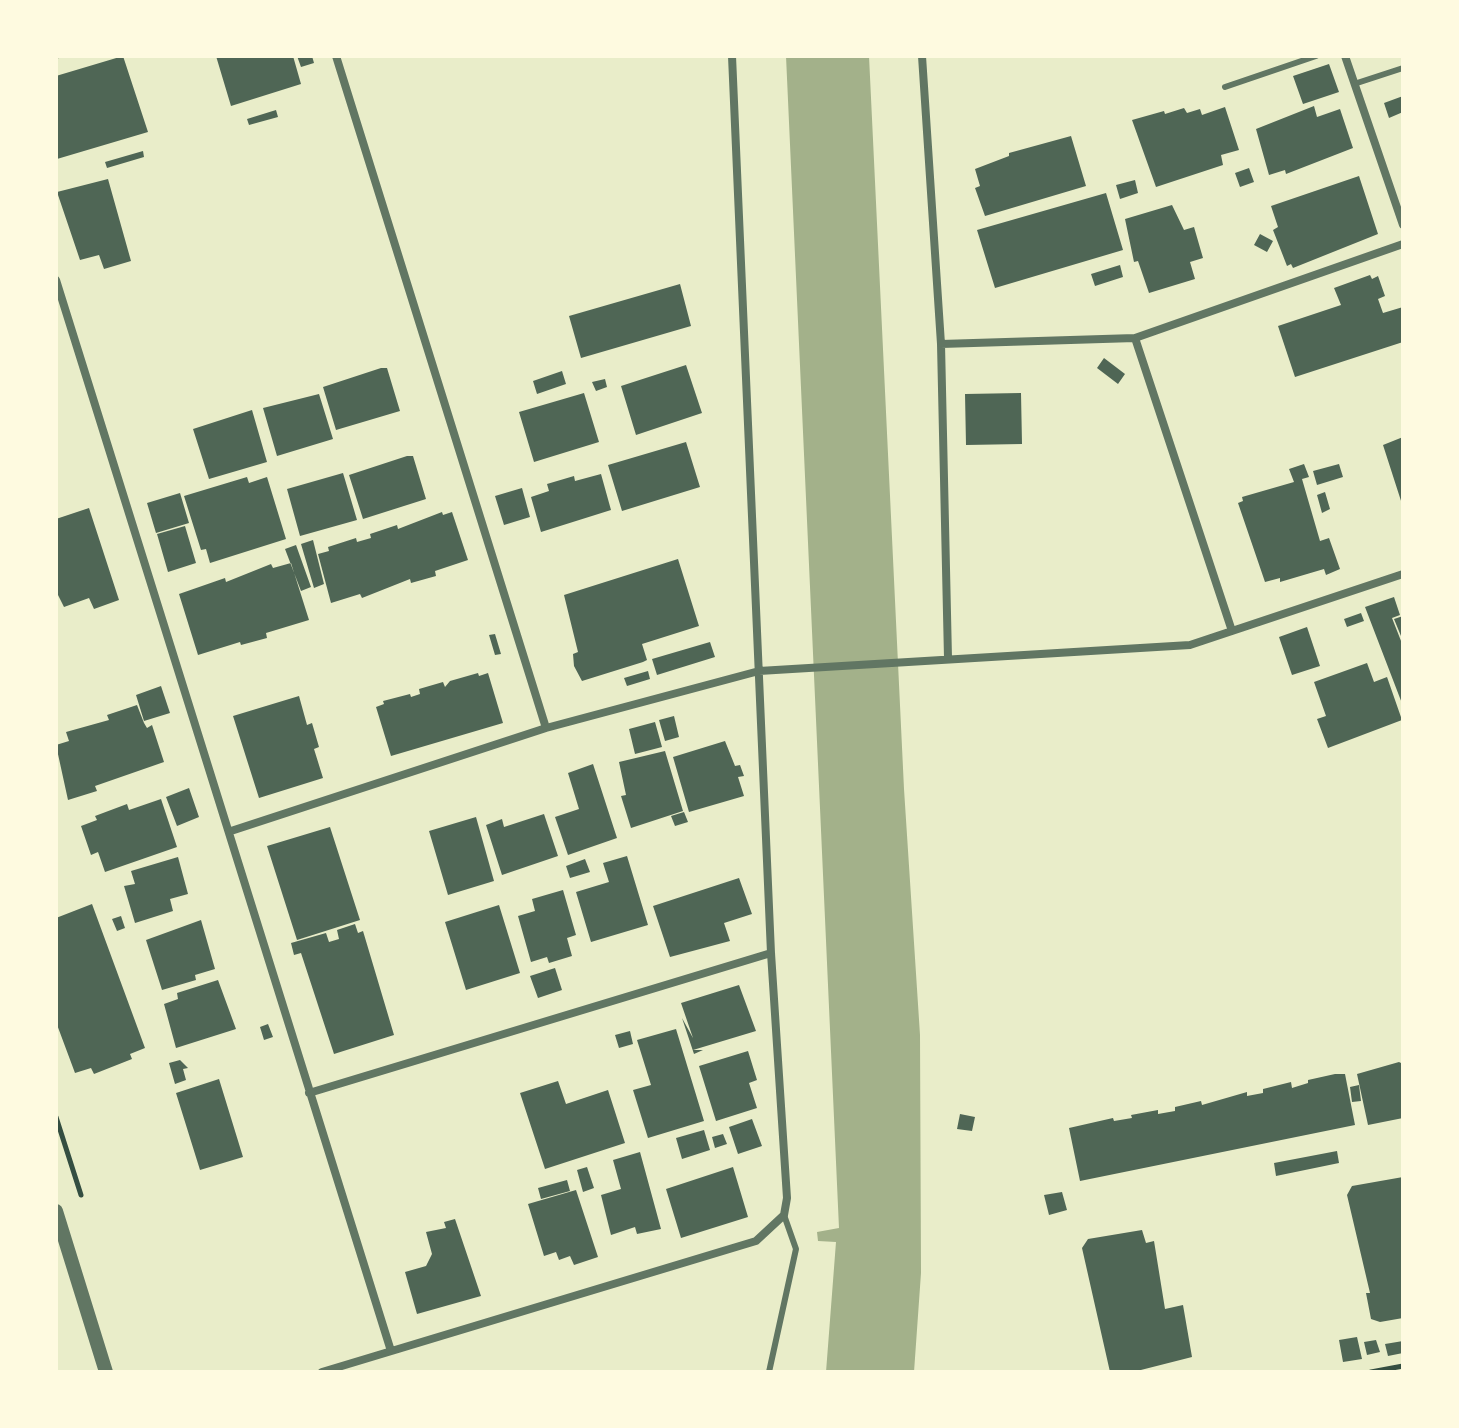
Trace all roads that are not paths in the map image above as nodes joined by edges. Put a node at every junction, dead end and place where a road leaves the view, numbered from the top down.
1 (336, 56) edge
2 (732, 56) edge
3 (922, 56) edge
4 (1316, 56) edge
5 (1345, 56) edge
6 (1403, 68) edge
7 (1354, 84) junction
8 (1225, 87) dead end
9 (1403, 225) edge
10 (1403, 244) edge
11 (56, 280) edge
12 (1135, 338) junction
13 (941, 344) junction
14 (1403, 574) edge
15 (1232, 631) junction
16 (948, 658) junction
17 (759, 671) junction
18 (546, 728) junction
19 (231, 831) junction
20 (771, 953) junction
21 (309, 1093) junction
22 (56, 1211) edge
23 (784, 1215) junction
24 (391, 1351) junction
25 (106, 1372) edge
26 (322, 1372) edge
27 (769, 1372) edge

1 - 18 street
2 - 17 street
3 - 13 street
4 - 8 lane
5 - 7 street
6 - 7 lane
7 - 9 street
10 - 12 street
11 - 19 street
12 - 13 street
12 - 15 street
13 - 16 street
14 - 15 street
15 - 16 street
16 - 17 street
17 - 18 street
17 - 20 street
18 - 19 street
19 - 21 street
20 - 21 street
20 - 23 street
21 - 24 street
22 - 25 street
23 - 24 street
23 - 27 lane
24 - 26 street

